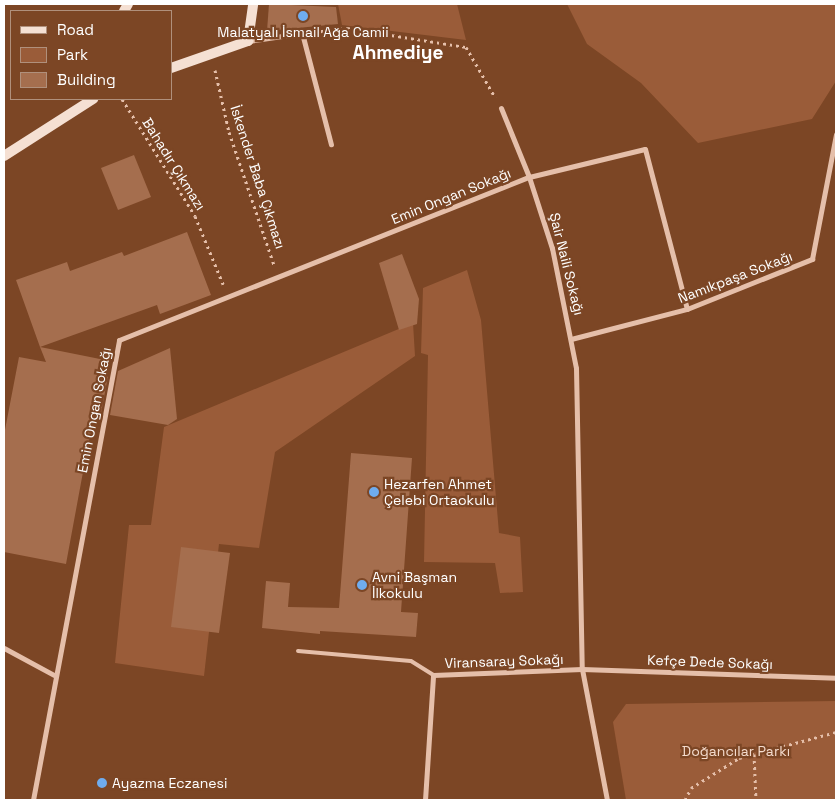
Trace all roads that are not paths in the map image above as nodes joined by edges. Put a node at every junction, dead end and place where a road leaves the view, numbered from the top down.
1 (253, 4) edge
2 (248, 41) junction
3 (172, 68) edge
4 (90, 100) edge
5 (501, 108) road end
6 (836, 134) edge
7 (331, 144) dead end
8 (4, 156) edge
9 (529, 177) junction
10 (687, 309) junction
11 (571, 339) junction
12 (4, 648) edge
13 (298, 652) dead end
14 (582, 669) junction
15 (54, 675) junction
16 (434, 675) junction
17 (836, 678) edge
18 (33, 800) edge
19 (425, 800) edge
20 (607, 800) edge

1 - 2 street
2 - 3 street
2 - 7 street
4 - 8 street
5 - 9 street, Şair Naili Sokağı
6 - 10 street, Namıkpaşa Sokağı
9 - 10 street, Emin Ongan Sokağı
9 - 11 street, Şair Naili Sokağı
9 - 15 street, Emin Ongan Sokağı
10 - 11 street, Namıkpaşa Sokağı
11 - 14 street, Şair Naili Sokağı
12 - 15 street
13 - 16 lane
14 - 16 street, Viransaray Sokağı
14 - 17 street, Kefçe Dede Sokağı
14 - 20 street, Şair Naili Sokağı
15 - 18 street, Emin Ongan Sokağı
16 - 19 street, Viransaray Sokağı

